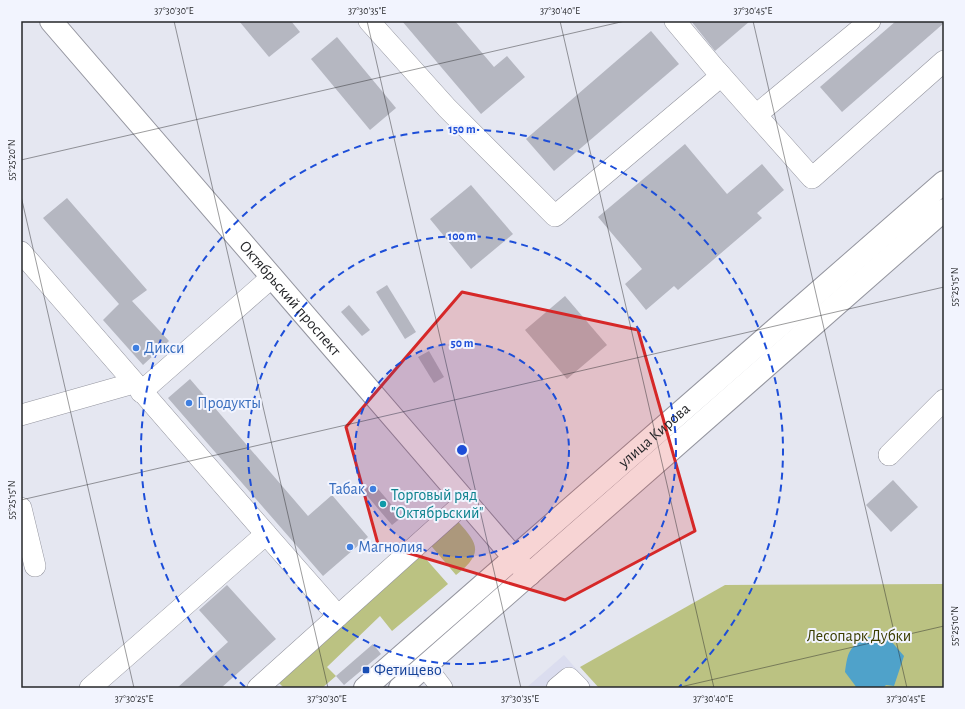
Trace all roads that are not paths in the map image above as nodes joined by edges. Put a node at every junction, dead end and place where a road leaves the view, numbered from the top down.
1 (51, 21) edge
2 (369, 21) edge
3 (675, 21) edge
4 (870, 21) edge
5 (944, 61) edge
6 (717, 71) junction
7 (756, 115) junction
8 (944, 182) edge
9 (944, 210) edge
10 (21, 252) edge
11 (272, 278) junction
12 (138, 387) junction
13 (941, 408) edge
14 (21, 415) edge
15 (889, 455) dead end
16 (465, 502) junction
17 (21, 508) edge
18 (266, 534) junction
19 (514, 559) junction
20 (35, 566) dead end
21 (529, 575) junction
22 (338, 616) junction
23 (426, 666) junction
24 (266, 685) edge
25 (90, 688) edge
26 (365, 688) edge
27 (400, 688) edge
28 (442, 688) edge
29 (557, 688) edge
30 (578, 688) edge

1 - 11 main road, Октябрьский проспект
2 - 6 street
3 - 6 street
4 - 7 street
5 - 7 street
6 - 7 street
8 - 19 main road, улица Кирова
9 - 21 main road, улица Кирова
10 - 12 street
11 - 12 street
11 - 16 main road, Октябрьский проспект
12 - 14 street
12 - 18 street
13 - 15 street
16 - 19 main road, Октябрьский проспект
16 - 22 street
17 - 20 street
18 - 22 street
18 - 25 street
19 - 21 main road, Октябрьский проспект
19 - 26 main road, улица Кирова
21 - 23 main road, улица Кирова
22 - 24 street
23 - 27 main road, улица Кирова
23 - 28 street
29 - 30 street

